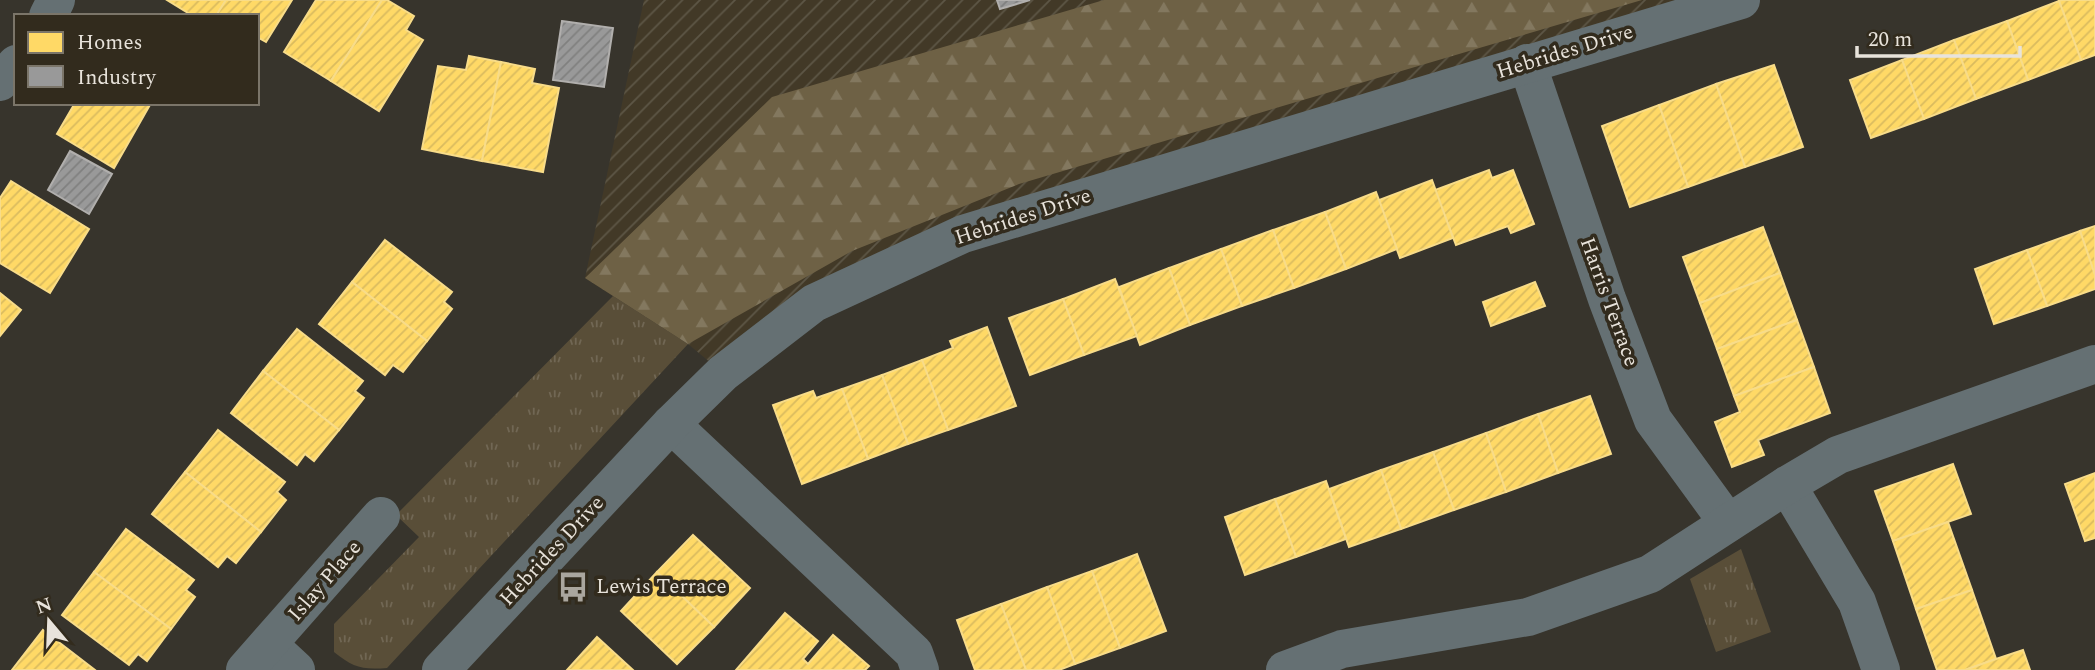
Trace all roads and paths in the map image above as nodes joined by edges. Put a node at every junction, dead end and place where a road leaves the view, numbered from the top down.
1 (1741, 0) edge
2 (1527, 63) junction
3 (14, 66) edge
4 (0, 82) edge
5 (2095, 364) edge
6 (671, 424) junction
7 (1787, 485) junction
8 (381, 516) dead end
9 (1728, 523) junction
10 (270, 662) edge
11 (441, 670) edge
12 (920, 670) edge
13 (1285, 670) edge
14 (1881, 670) edge

1 - 2 street, Hebrides Drive
2 - 6 street, Hebrides Drive
2 - 9 street, Harris Terrace
3 - 4 street
5 - 7 street
6 - 11 street, Hebrides Drive
6 - 12 street
7 - 9 street
7 - 14 street
8 - 10 street, Islay Place
9 - 13 street

